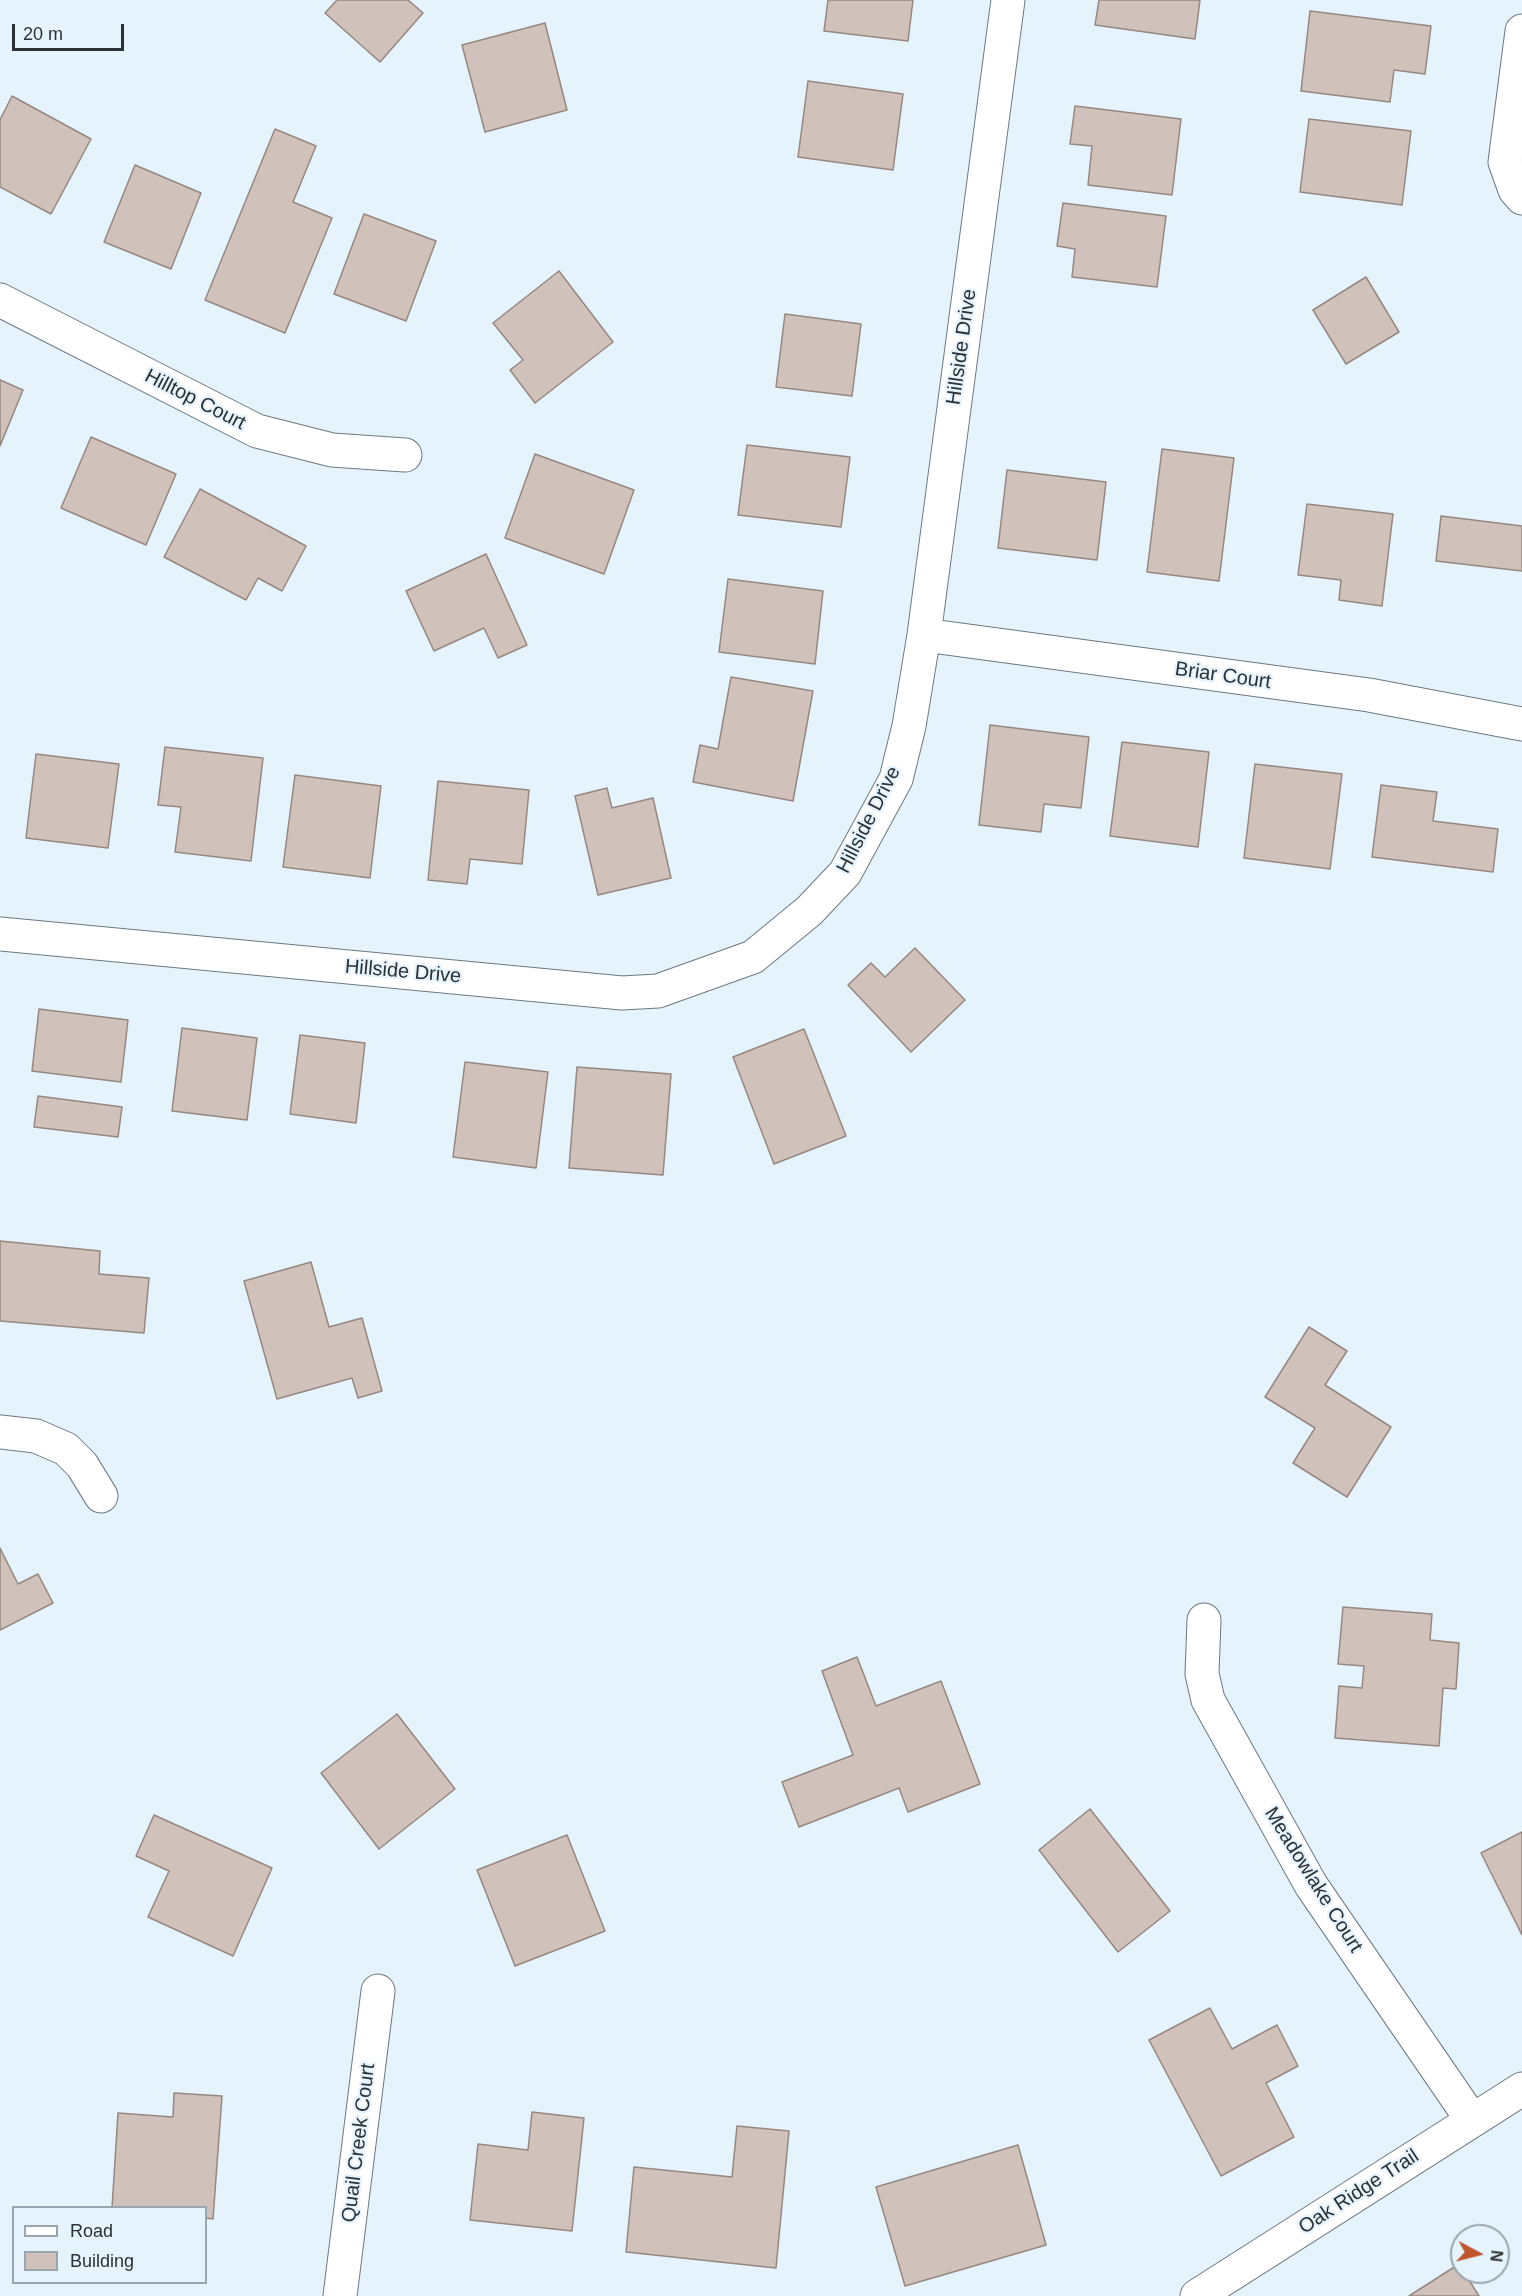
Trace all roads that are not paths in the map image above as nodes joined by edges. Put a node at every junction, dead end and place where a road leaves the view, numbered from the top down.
1 (1008, 0) edge
2 (1522, 31) edge
3 (1522, 198) edge
4 (0, 300) edge
5 (405, 455) dead end
6 (924, 635) junction
7 (1522, 724) edge
8 (0, 934) edge
9 (0, 1432) edge
10 (100, 1496) dead end
11 (1204, 1620) dead end
12 (378, 1991) dead end
13 (1522, 2089) edge
14 (1472, 2120) junction
15 (340, 2296) edge
16 (1197, 2296) edge

1 - 6 street, Hillside Drive
2 - 3 street
4 - 5 street, Hilltop Court
6 - 7 street, Briar Court
6 - 8 street, Hillside Drive
9 - 10 street
11 - 14 street, Meadowlake Court
12 - 15 street, Quail Creek Court
13 - 14 street, Oak Ridge Trail
14 - 16 street, Oak Ridge Trail

